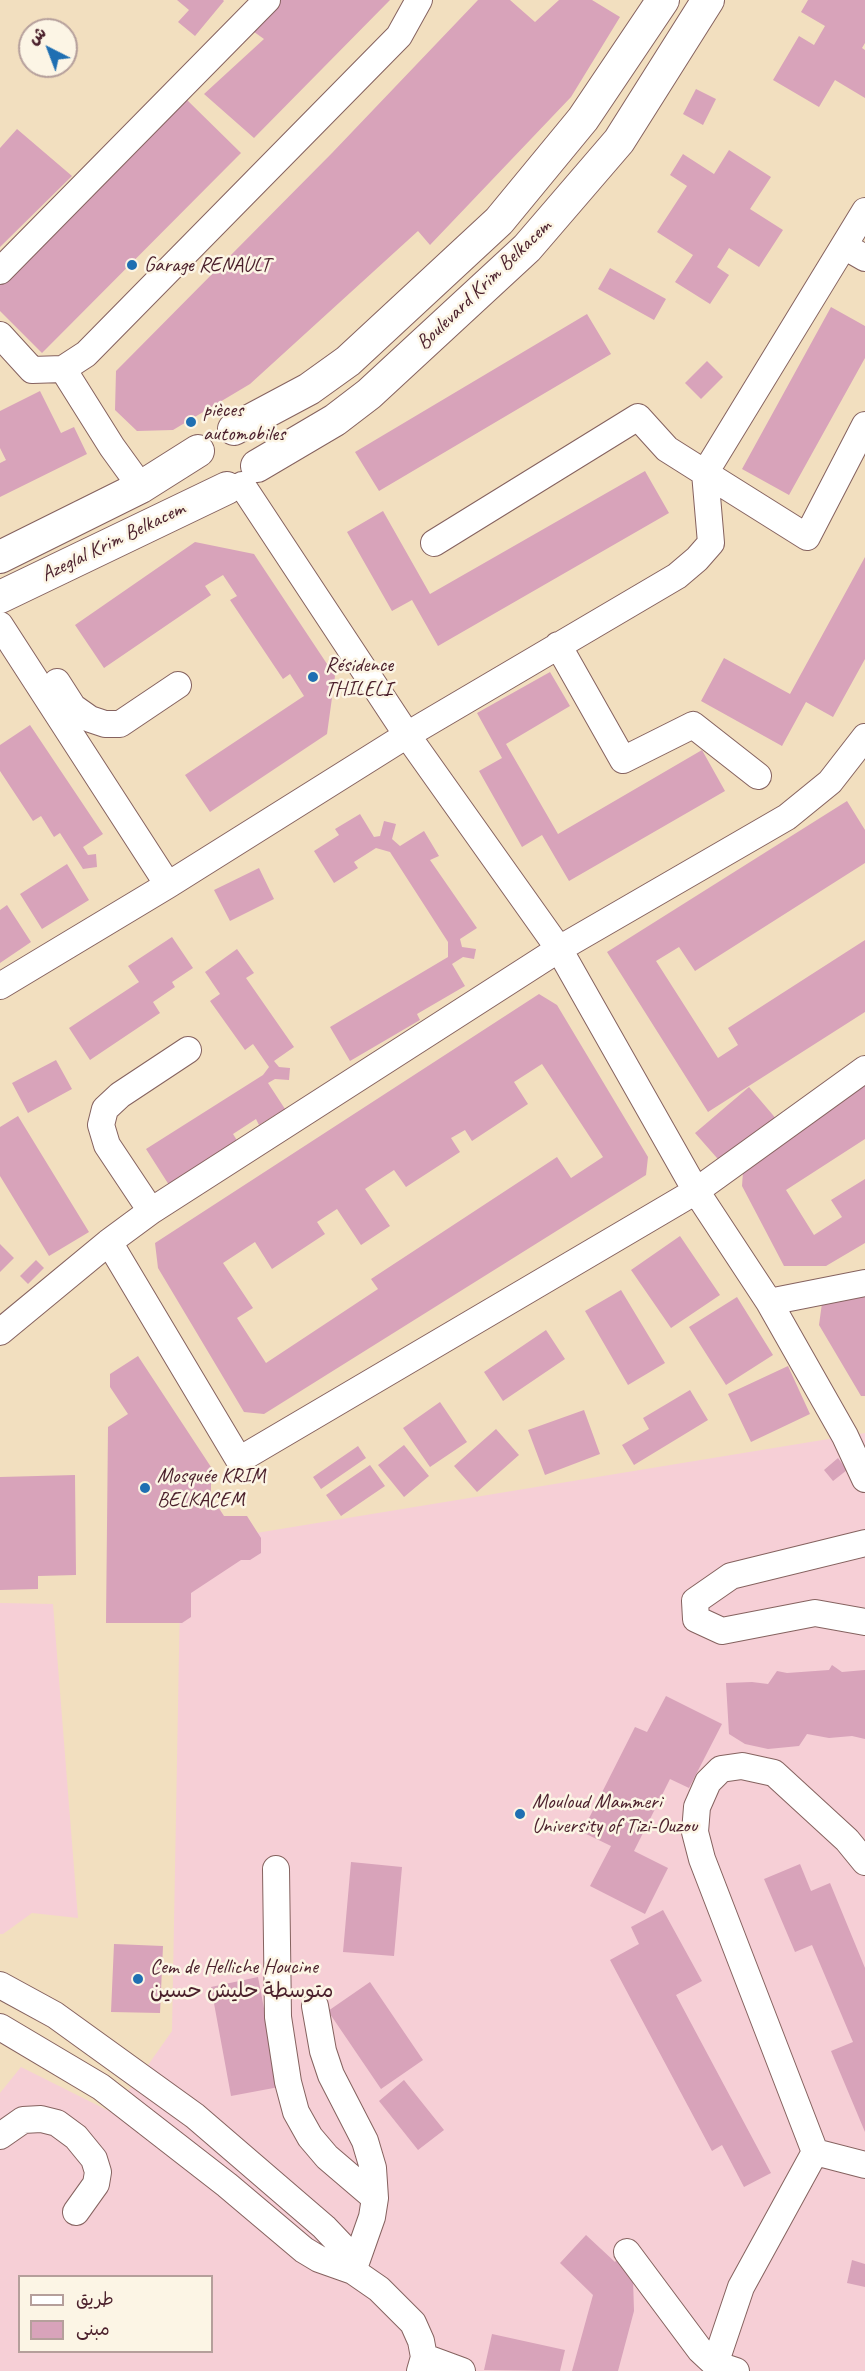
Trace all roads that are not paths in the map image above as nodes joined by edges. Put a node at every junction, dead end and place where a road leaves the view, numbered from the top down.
1 (267, 0) edge
2 (419, 0) edge
3 (663, 0) edge
4 (708, 0) edge
5 (865, 211) edge
6 (854, 252) edge
7 (0, 271) edge
8 (0, 335) edge
9 (63, 369) junction
10 (865, 425) edge
11 (234, 429) junction
12 (198, 452) junction
13 (705, 474) junction
14 (242, 479) junction
15 (141, 486) junction
16 (434, 543) dead end
17 (0, 557) edge
18 (0, 597) edge
19 (0, 625) edge
20 (558, 645) junction
21 (16, 649) junction
22 (178, 685) dead end
23 (407, 735) junction
24 (865, 737) edge
25 (759, 776) dead end
26 (168, 885) junction
27 (560, 949) junction
28 (0, 986) edge
29 (188, 1050) dead end
30 (865, 1069) edge
31 (696, 1191) junction
32 (151, 1211) junction
33 (109, 1242) junction
34 (865, 1283) edge
35 (769, 1302) junction
36 (0, 1332) edge
37 (865, 1479) edge
38 (865, 1543) edge
39 (865, 1622) edge
40 (856, 1836) edge
41 (865, 1862) edge
42 (276, 1869) dead end
43 (0, 1985) edge
44 (315, 2006) dead end
45 (0, 2027) edge
46 (0, 2136) edge
47 (815, 2152) junction
48 (865, 2165) edge
49 (375, 2198) junction
50 (76, 2212) dead end
51 (627, 2252) dead end
52 (353, 2271) junction
53 (422, 2364) edge
54 (725, 2367) edge
55 (462, 2371) edge

1 - 7 street
2 - 9 street
3 - 11 main road
4 - 14 main road, Boulevard Krim Belkacem
5 - 6 street
6 - 13 street
8 - 9 street
9 - 15 street
10 - 13 street
11 - 12 main road
11 - 14 main road
12 - 14 main road
12 - 15 main road
13 - 16 street
13 - 20 street
14 - 18 main road, Azeglal Krim Belkacem
14 - 23 street
15 - 17 main road
19 - 21 street
20 - 23 street
20 - 25 street
21 - 22 street
21 - 26 street
23 - 26 street
23 - 27 street
24 - 27 street
26 - 28 street
27 - 31 street
27 - 32 street
29 - 32 street
30 - 31 street
31 - 33 street
31 - 35 street
32 - 33 street
33 - 36 street
34 - 35 street
35 - 37 street
38 - 39 street
40 - 41 street
40 - 47 street
42 - 49 street
43 - 52 street
44 - 49 street
45 - 52 street
46 - 50 street
47 - 48 street
47 - 54 street
49 - 52 street
51 - 54 street
52 - 53 street
53 - 55 street

